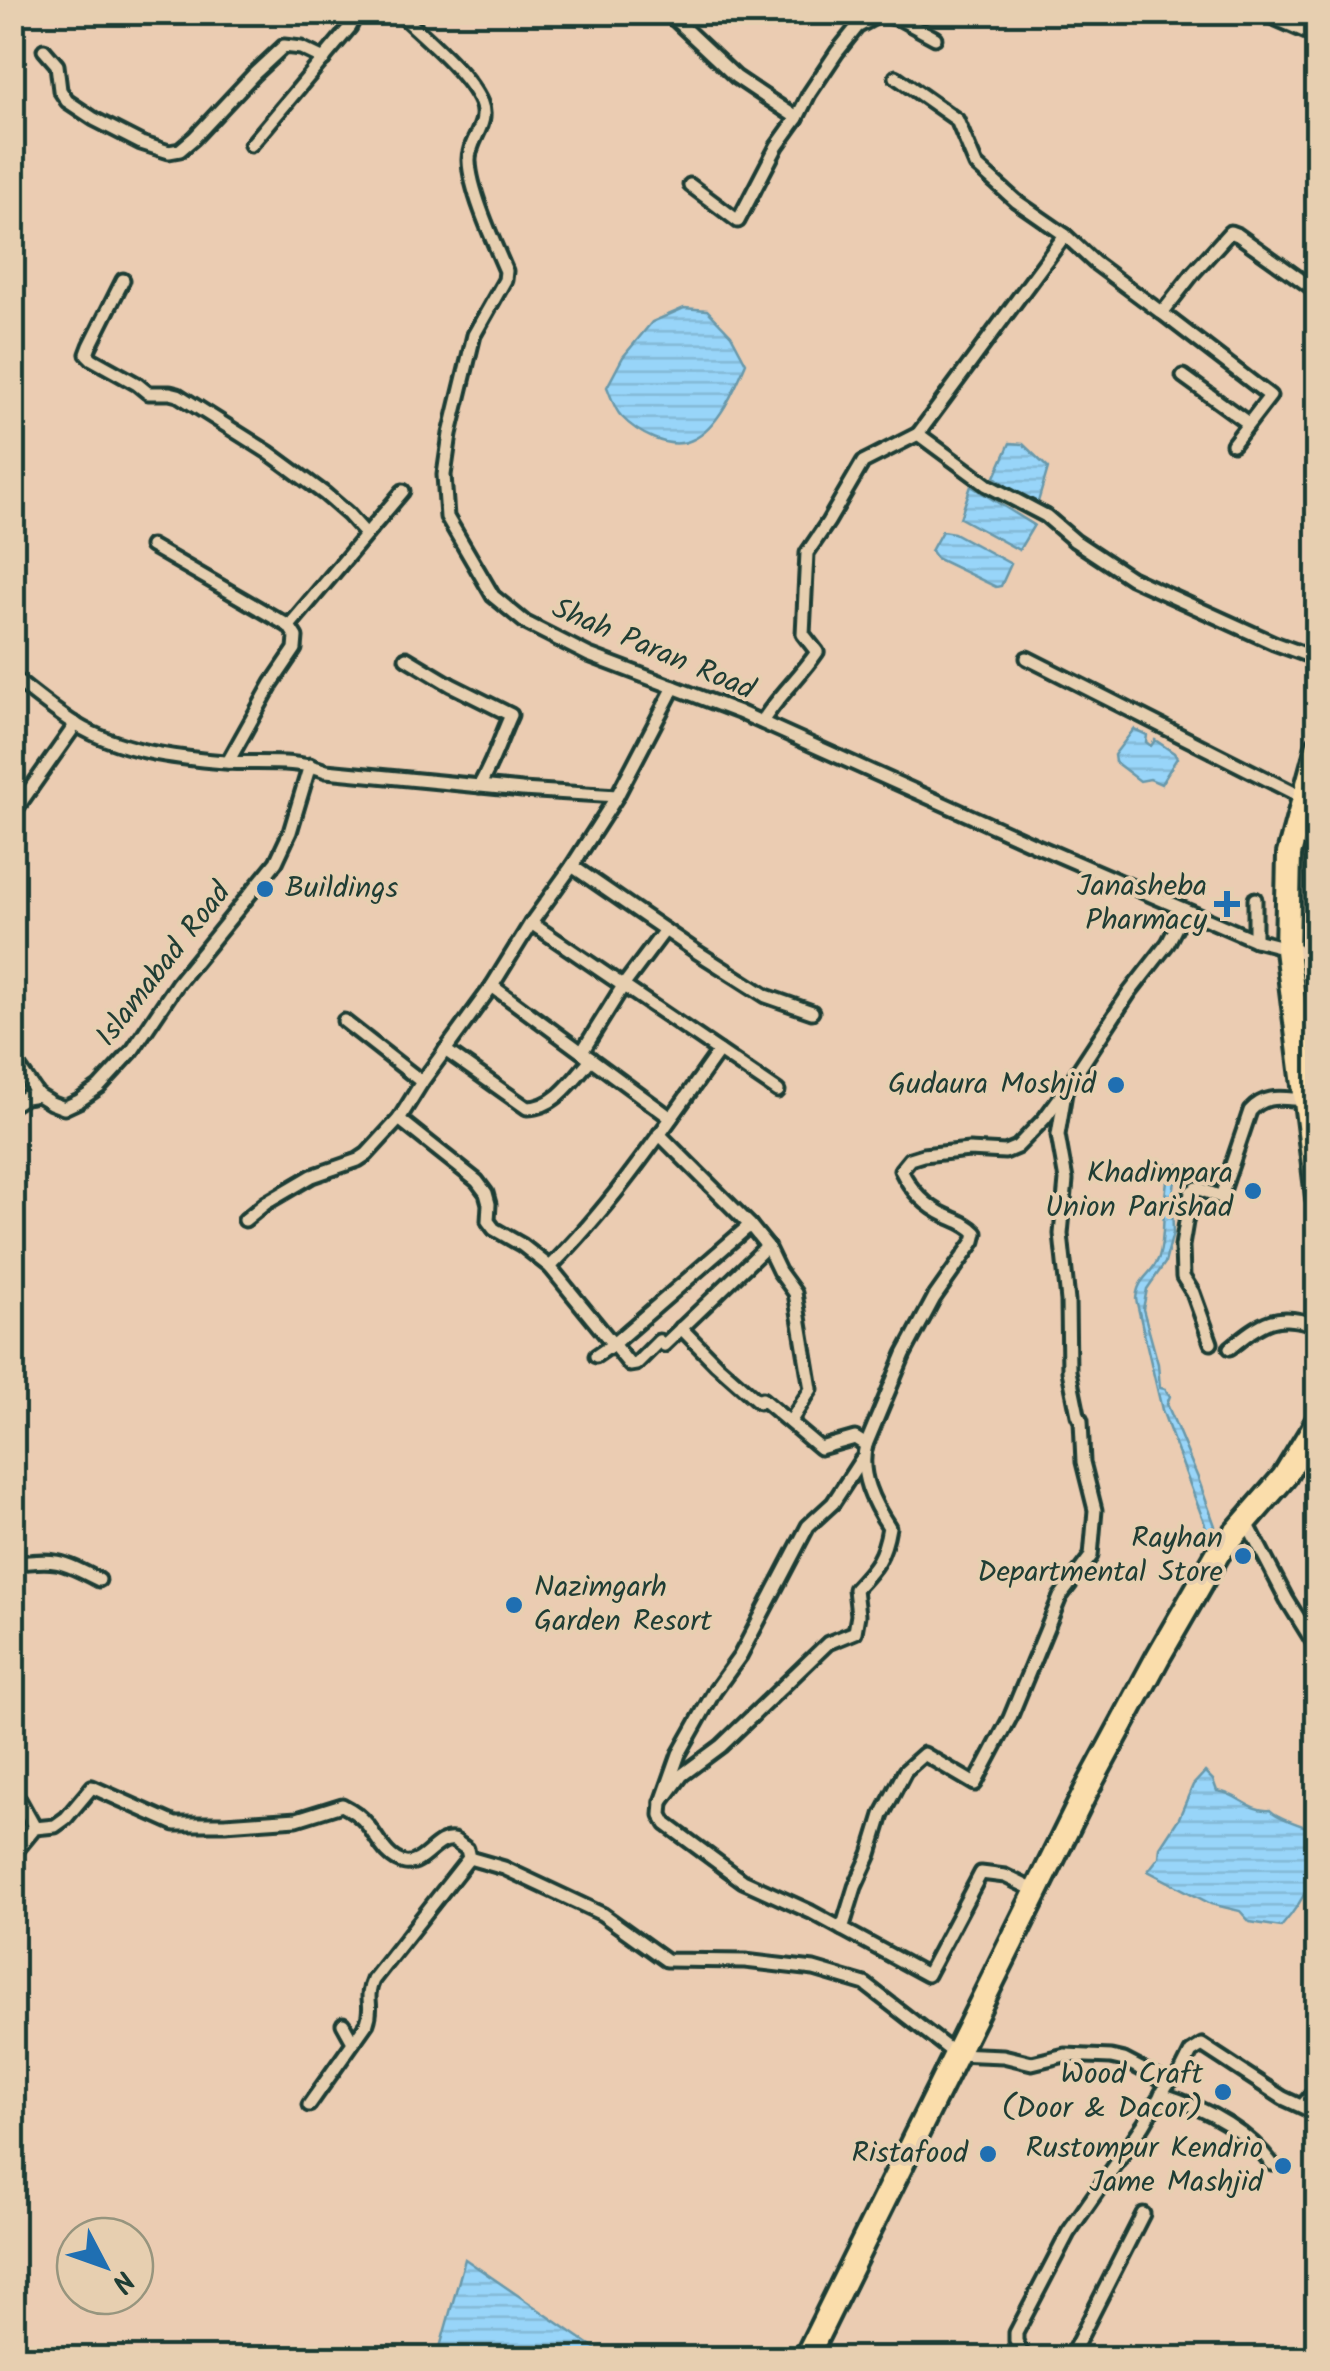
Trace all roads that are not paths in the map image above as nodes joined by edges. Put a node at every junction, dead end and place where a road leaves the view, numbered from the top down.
1 (357, 12) edge
2 (398, 12) edge
3 (667, 12) edge
4 (1260, 12) edge
5 (1318, 37) edge
6 (934, 38) dead end
7 (44, 50) dead end
8 (324, 58) junction
9 (896, 78) dead end
10 (797, 118) junction
11 (251, 145) dead end
12 (690, 185) dead end
13 (1065, 236) junction
14 (123, 280) dead end
15 (1318, 292) edge
16 (1162, 313) junction
17 (1183, 376) dead end
18 (1248, 424) junction
19 (918, 434) junction
20 (1232, 444) dead end
21 (403, 491) dead end
22 (366, 534) junction
23 (151, 546) dead end
24 (289, 626) junction
25 (406, 658) dead end
26 (1027, 658) dead end
27 (1318, 658) edge
28 (12, 677) edge
29 (674, 687) junction
30 (762, 722) junction
31 (76, 724) junction
32 (1318, 747) edge
33 (228, 762) junction
34 (310, 765) junction
35 (479, 786) junction
36 (616, 796) junction
37 (1304, 798) junction
38 (12, 815) edge
39 (572, 866) junction
40 (1255, 899) dead end
41 (1185, 910) junction
42 (531, 922) junction
43 (664, 930) junction
44 (1255, 940) junction
45 (1287, 950) junction
46 (1318, 956) edge
47 (492, 986) junction
48 (623, 986) junction
49 (812, 1012) dead end
50 (344, 1020) dead end
51 (445, 1050) junction
52 (720, 1051) junction
53 (587, 1056) junction
54 (12, 1057) edge
55 (422, 1082) junction
56 (1066, 1089) junction
57 (778, 1091) dead end
58 (38, 1095) junction
59 (1306, 1100) junction
60 (12, 1104) edge
61 (671, 1118) junction
62 (399, 1119) junction
63 (658, 1134) junction
64 (1318, 1197) edge
65 (245, 1220) dead end
66 (750, 1225) junction
67 (767, 1246) junction
68 (550, 1266) junction
69 (1318, 1326) edge
70 (680, 1328) junction
71 (1211, 1344) dead end
72 (612, 1345) junction
73 (1230, 1348) dead end
74 (596, 1356) dead end
75 (1318, 1420) edge
76 (790, 1422) junction
77 (866, 1445) junction
78 (862, 1460) junction
79 (1242, 1526) junction
80 (12, 1564) edge
81 (98, 1580) dead end
82 (1318, 1650) edge
83 (12, 1793) edge
84 (662, 1802) junction
85 (35, 1828) junction
86 (12, 1856) edge
87 (469, 1858) junction
88 (1036, 1890) junction
89 (842, 1930) junction
90 (343, 2024) dead end
91 (353, 2042) junction
92 (956, 2054) junction
93 (1318, 2086) edge
94 (1165, 2088) junction
95 (308, 2104) dead end
96 (1302, 2106) junction
97 (1318, 2114) edge
98 (1272, 2164) dead end
99 (1143, 2214) dead end
100 (806, 2358) edge
101 (1024, 2358) edge
102 (1070, 2358) edge

1 - 8 street
2 - 29 street, Shah Paran Road
3 - 10 street
4 - 5 street
6 - 10 street
7 - 8 street
8 - 11 street
9 - 13 street
10 - 12 street
13 - 16 street
13 - 19 street
14 - 22 street
15 - 16 street
16 - 18 street
17 - 18 street
18 - 20 street
19 - 27 street
19 - 30 street
21 - 22 street
22 - 24 street
23 - 24 street
24 - 33 street
25 - 35 street
26 - 37 street
28 - 31 street
29 - 30 street, Shah Paran Road
29 - 36 street
30 - 41 street, Shah Paran Road
31 - 33 street
31 - 38 street
32 - 37 highway
33 - 34 street
34 - 35 street
34 - 58 street, Islamabad Road
35 - 36 street
36 - 39 street
37 - 45 highway
39 - 42 street
39 - 43 street
40 - 44 street
41 - 44 street, Shah Paran Road
41 - 56 street
42 - 47 street
42 - 48 street
43 - 48 street
43 - 49 street
44 - 45 street, Shah Paran Road
45 - 46 street, Shah Paran Road
45 - 59 highway
47 - 51 street
47 - 53 street
48 - 52 street
48 - 53 street
50 - 55 street
51 - 53 street
51 - 55 street
52 - 57 street
52 - 61 street
53 - 61 street
54 - 58 street
55 - 62 street
56 - 77 street
56 - 89 street
58 - 60 street
59 - 64 highway
59 - 71 street
61 - 63 street
62 - 65 street
62 - 68 street
63 - 66 street
63 - 68 street
66 - 67 street
66 - 72 street
67 - 70 street
67 - 76 street
68 - 72 street
69 - 73 street
70 - 72 street
70 - 76 street
72 - 74 street
75 - 79 highway
76 - 77 street
77 - 78 street
78 - 84 street
78 - 84 street
79 - 82 street
79 - 88 highway
80 - 81 street
83 - 85 street
84 - 89 street
85 - 86 street
85 - 87 street
87 - 91 street
87 - 92 street
88 - 89 street
88 - 92 highway
90 - 91 street
91 - 95 street
92 - 94 street
92 - 100 highway
93 - 96 street
94 - 96 street
94 - 98 street
94 - 101 street
96 - 97 street
99 - 102 street

